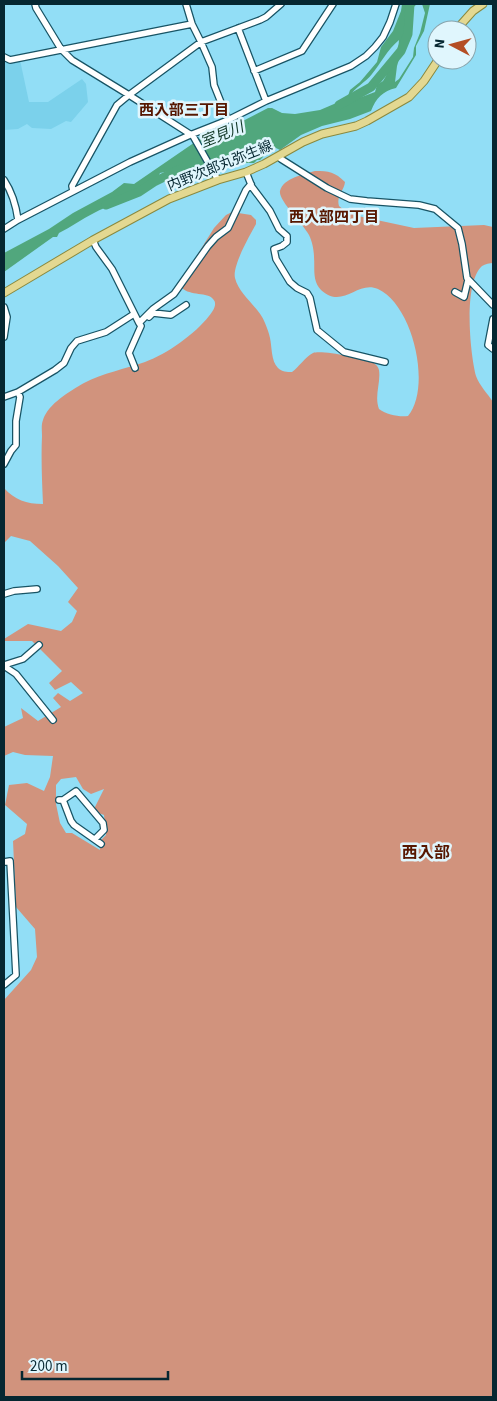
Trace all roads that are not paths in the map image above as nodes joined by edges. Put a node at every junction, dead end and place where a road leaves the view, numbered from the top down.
1 (35, 4) edge
2 (186, 4) edge
3 (281, 4) edge
4 (333, 4) edge
5 (396, 4) edge
6 (483, 4) edge
7 (465, 20) edge
8 (192, 24) junction
9 (238, 28) junction
10 (201, 42) junction
11 (61, 49) junction
12 (4, 57) edge
13 (254, 70) junction
14 (431, 70) edge
15 (129, 94) junction
16 (266, 101) junction
17 (228, 120) junction
18 (192, 136) junction
19 (279, 157) junction
20 (246, 172) junction
21 (217, 178) junction
22 (4, 180) edge
23 (251, 184) junction
24 (72, 191) junction
25 (18, 220) junction
26 (4, 230) edge
27 (93, 240) junction
28 (468, 280) junction
29 (4, 292) edge
30 (456, 292) dead end
31 (186, 304) dead end
32 (493, 305) edge
33 (4, 307) edge
34 (134, 314) junction
35 (493, 319) edge
36 (140, 324) junction
37 (4, 337) edge
38 (493, 349) edge
39 (385, 362) dead end
40 (135, 368) dead end
41 (18, 392) junction
42 (4, 397) edge
43 (4, 450) edge
44 (11, 451) junction
45 (4, 464) edge
46 (37, 589) dead end
47 (4, 594) edge
48 (39, 645) dead end
49 (4, 665) edge
50 (52, 720) dead end
51 (95, 839) junction
52 (101, 844) dead end
53 (4, 862) edge
54 (4, 985) edge

1 - 11 street
2 - 8 street
3 - 9 street
4 - 13 street
5 - 16 street
6 - 7 main road
8 - 10 street
8 - 11 street
9 - 10 street
9 - 13 street
10 - 15 street
10 - 17 street
11 - 12 street
11 - 15 street
13 - 16 street
14 - 19 main road, 内野次郎丸弥生線
15 - 18 street
15 - 24 street
16 - 17 street
17 - 18 street
18 - 21 street
18 - 24 street
19 - 20 main road, 内野次郎丸弥生線
19 - 28 street
20 - 21 main road, 内野次郎丸弥生線
20 - 23 street
21 - 27 main road, 内野次郎丸弥生線
22 - 25 street
23 - 36 street
23 - 39 street
24 - 25 street
25 - 26 street
27 - 29 main road, 内野次郎丸弥生線
27 - 34 street
28 - 30 street
28 - 32 street
31 - 36 street
33 - 37 street
34 - 36 street
34 - 41 street
35 - 38 street
36 - 40 street
41 - 42 street
41 - 44 street
43 - 44 street
44 - 45 street
46 - 47 street
48 - 49 street
49 - 50 street
51 - 51 street
51 - 52 street
53 - 54 street

